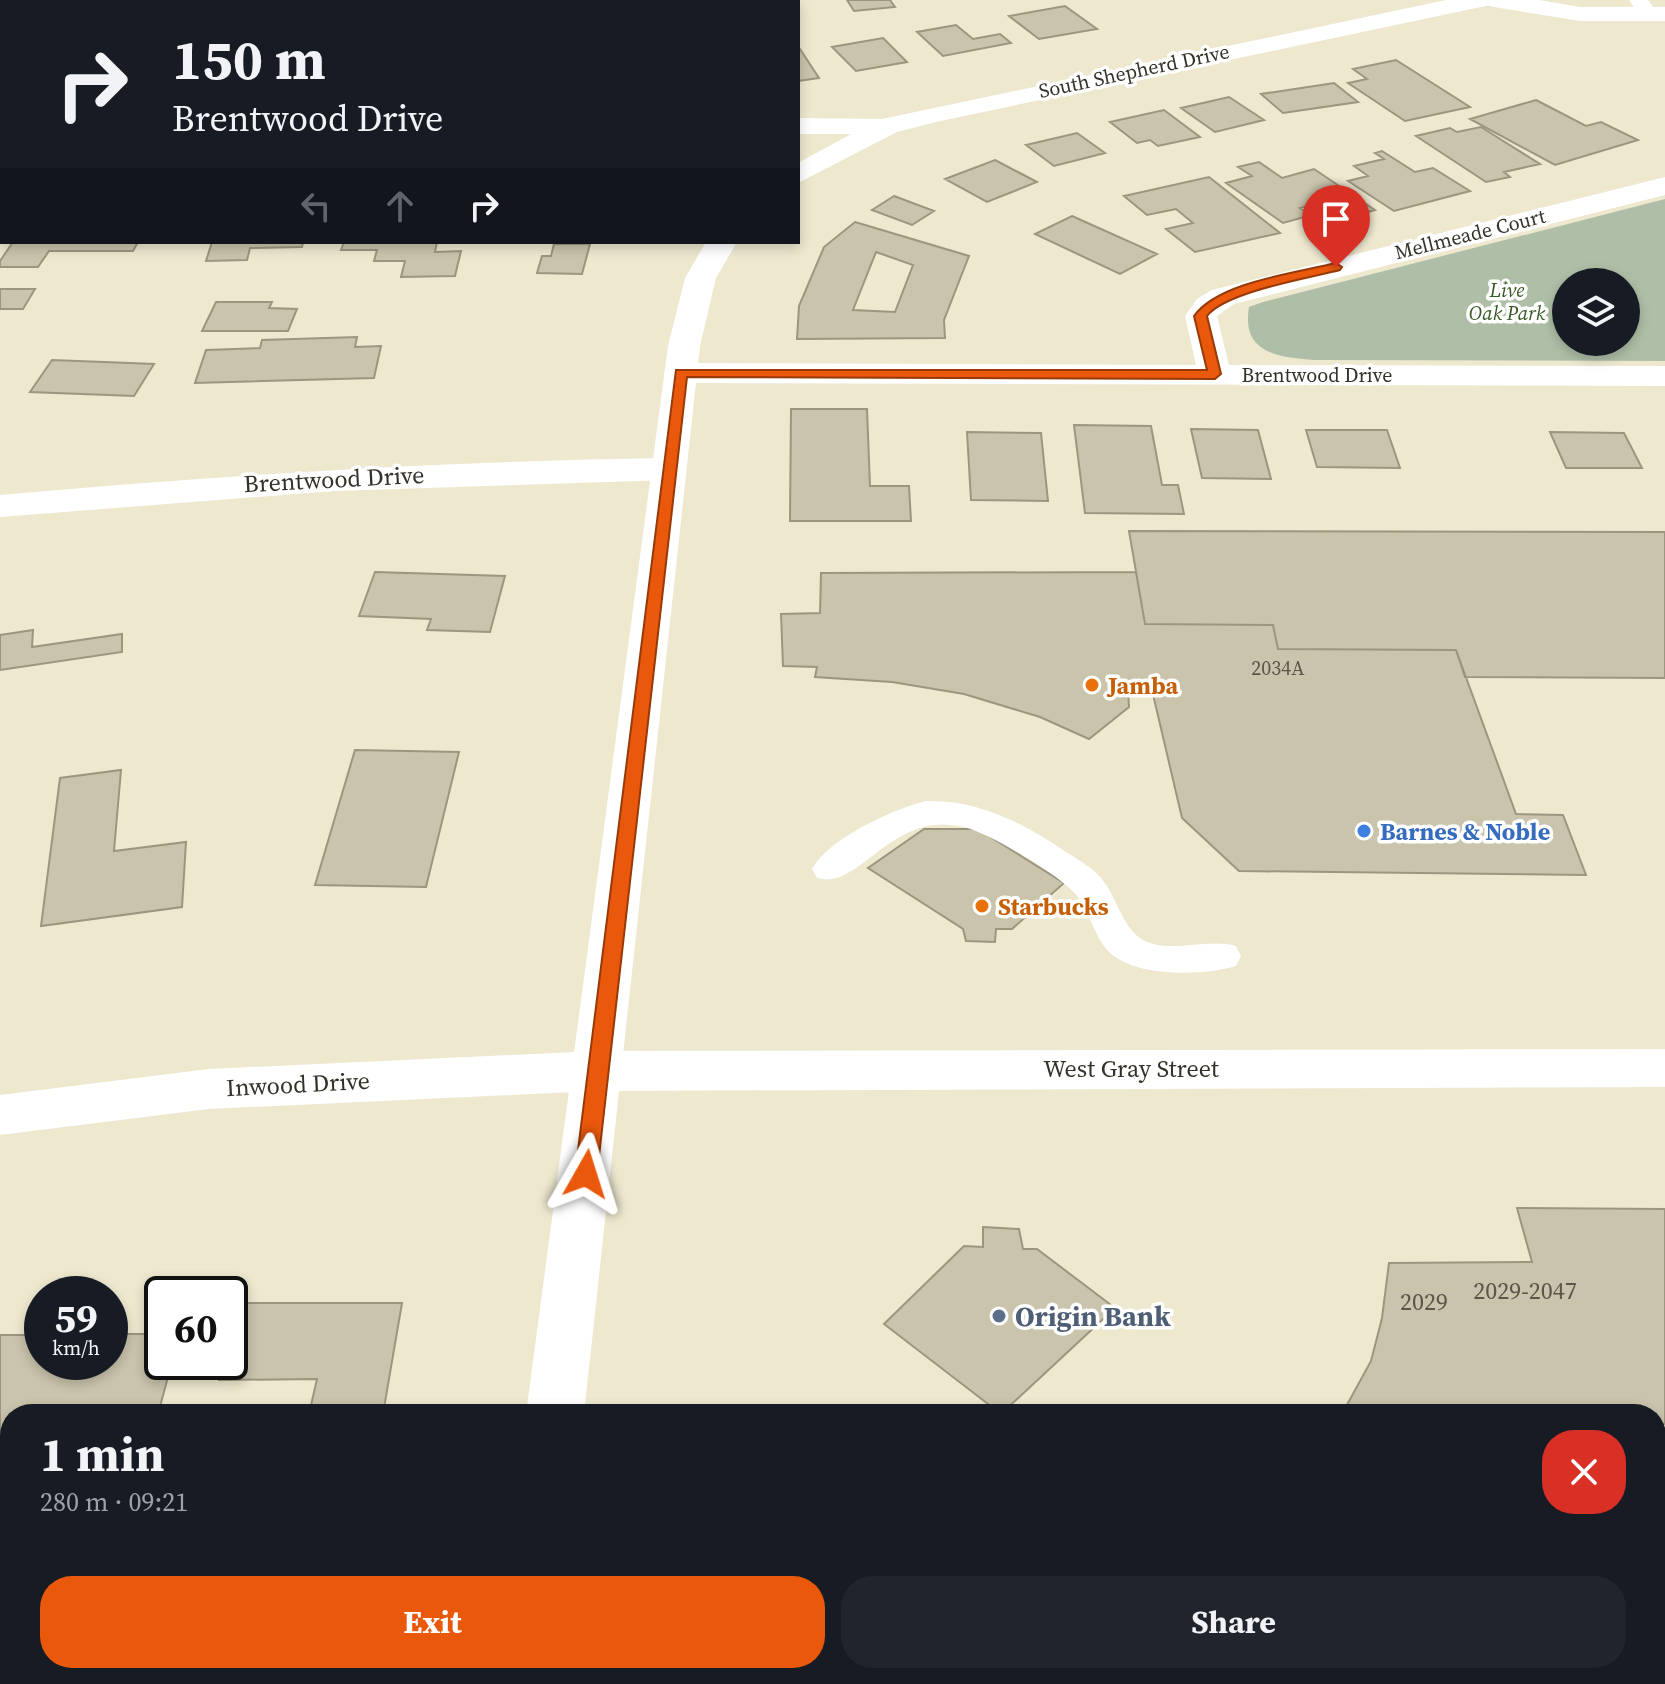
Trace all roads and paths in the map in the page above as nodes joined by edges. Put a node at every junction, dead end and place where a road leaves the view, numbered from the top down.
1 (1481, 0) edge
2 (1494, 0) edge
3 (1650, 9) edge
4 (800, 126) edge
5 (887, 126) junction
6 (800, 173) edge
7 (1665, 186) edge
8 (709, 247) edge
9 (681, 373) junction
10 (1215, 374) junction
11 (1665, 376) edge
12 (669, 469) junction
13 (0, 506) edge
14 (829, 869) dead end
15 (1223, 956) dead end
16 (1665, 1068) edge
17 (597, 1071) junction
18 (0, 1115) edge
19 (556, 1404) edge

1 - 5 main road, South Shepherd Drive
2 - 3 main road
4 - 5 main road
5 - 6 main road, South Shepherd Drive
7 - 10 main road, Mellmeade Court
8 - 9 main road
9 - 10 main road, Brentwood Drive
9 - 12 main road
10 - 11 main road, Brentwood Drive
12 - 13 main road, Brentwood Drive
12 - 17 main road
14 - 15 lane
16 - 17 main road, West Gray Street
17 - 18 main road, Inwood Drive
17 - 19 main road

